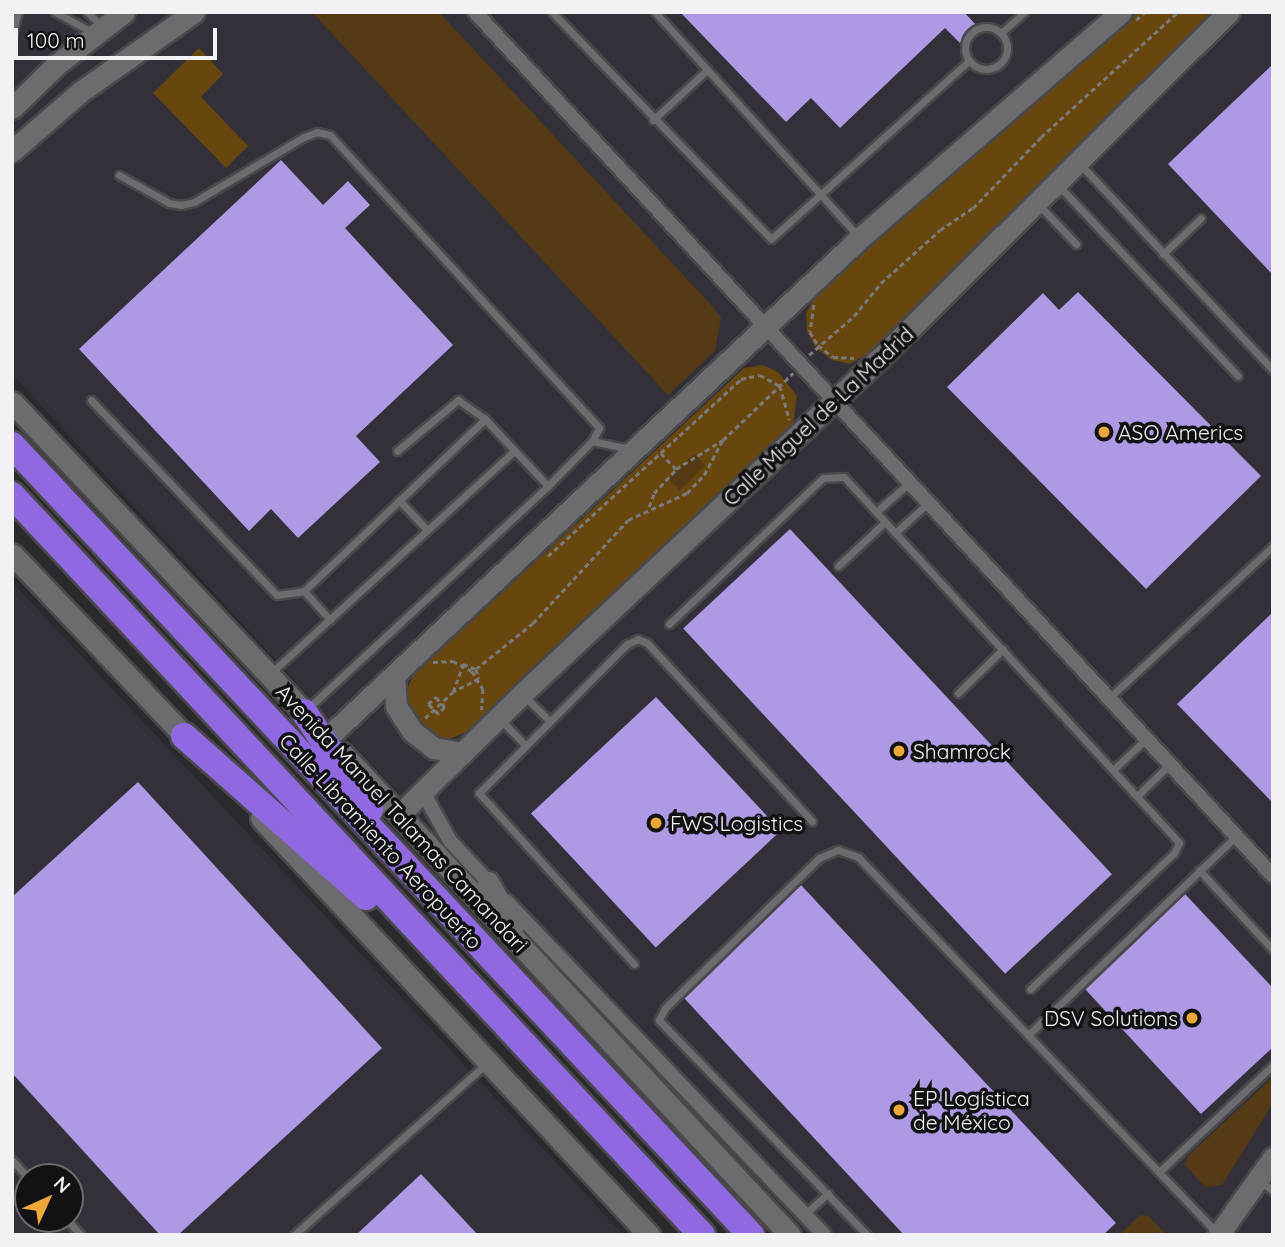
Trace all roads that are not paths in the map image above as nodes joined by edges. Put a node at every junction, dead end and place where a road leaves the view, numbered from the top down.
1 (18, 12) edge
2 (55, 12) edge
3 (87, 12) edge
4 (124, 12) edge
5 (194, 12) edge
6 (475, 12) edge
7 (552, 12) edge
8 (655, 12) edge
9 (1024, 12) edge
10 (1121, 12) edge
11 (1229, 12) edge
12 (99, 31) junction
13 (1001, 33) junction
14 (12, 34) edge
15 (970, 61) junction
16 (707, 70) junction
17 (12, 108) edge
18 (653, 120) junction
19 (12, 151) edge
20 (1079, 163) junction
21 (119, 175) dead end
22 (1058, 185) junction
23 (821, 196) junction
24 (1039, 204) junction
25 (1201, 218) dead end
26 (860, 238) junction
27 (1076, 244) dead end
28 (1163, 254) junction
29 (766, 327) junction
30 (1273, 370) edge
31 (1238, 376) dead end
32 (91, 400) dead end
33 (835, 401) junction
34 (12, 402) edge
35 (485, 419) junction
36 (592, 441) junction
37 (12, 446) edge
38 (634, 450) junction
39 (397, 451) dead end
40 (514, 451) junction
41 (910, 482) junction
42 (548, 486) junction
43 (12, 495) edge
44 (399, 500) junction
45 (929, 503) junction
46 (876, 512) junction
47 (885, 522) junction
48 (427, 530) junction
49 (895, 533) junction
50 (1273, 546) edge
51 (12, 554) edge
52 (838, 566) dead end
53 (304, 591) junction
54 (330, 620) junction
55 (669, 624) dead end
56 (1003, 649) junction
57 (269, 675) junction
58 (394, 677) junction
59 (958, 693) dead end
60 (522, 694) junction
61 (1109, 698) junction
62 (304, 712) junction
63 (493, 714) junction
64 (550, 721) junction
65 (184, 736) junction
66 (328, 737) junction
67 (1146, 738) junction
68 (525, 745) junction
69 (463, 754) junction
70 (1170, 764) junction
71 (1114, 769) junction
72 (423, 792) junction
73 (1138, 795) junction
74 (400, 814) junction
75 (812, 821) dead end
76 (1236, 836) junction
77 (1199, 870) junction
78 (414, 876) junction
79 (1273, 876) edge
80 (488, 882) junction
81 (432, 949) junction
82 (1273, 950) edge
83 (634, 964) dead end
84 (543, 970) junction
85 (1030, 989) dead end
86 (1028, 1035) junction
87 (488, 1062) junction
88 (1273, 1065) edge
89 (1273, 1158) edge
90 (1159, 1172) junction
91 (1266, 1186) edge
92 (828, 1193) junction
93 (805, 1214) junction
94 (294, 1235) edge
95 (649, 1235) edge
96 (702, 1235) edge
97 (751, 1235) edge
98 (790, 1235) edge
99 (824, 1235) edge
100 (867, 1235) edge
101 (1218, 1235) edge

1 - 14 lane
2 - 12 lane
3 - 12 lane
4 - 12 main road
5 - 19 main road
6 - 29 street
7 - 18 lane
8 - 16 lane
9 - 13 lane
10 - 26 main road
11 - 20 main road, Calle Miguel de La Madrid
12 - 17 main road
13 - 15 lane
13 - 15 lane
15 - 23 lane
16 - 18 lane
16 - 23 lane
18 - 23 lane
20 - 22 main road, Calle Miguel de La Madrid
20 - 28 lane
21 - 36 lane
22 - 24 main road, Calle Miguel de La Madrid
22 - 31 lane
23 - 26 lane
24 - 27 lane
24 - 33 main road, Calle Miguel de La Madrid
25 - 28 lane
26 - 29 main road
28 - 30 lane
29 - 33 street
29 - 38 main road
32 - 53 lane
33 - 41 street
33 - 60 main road, Calle Miguel de La Madrid
34 - 57 main road, Avenida Manuel Talamas Camandari
35 - 39 lane
35 - 40 lane
35 - 44 lane
36 - 38 lane
36 - 42 lane
37 - 78 highway, Calle Libramiento Aeropuerto
38 - 58 main road
40 - 42 lane
40 - 48 lane
41 - 45 street
41 - 46 lane
42 - 62 lane
43 - 81 highway, Calle Libramiento Aeropuerto
44 - 48 lane
44 - 53 lane
45 - 49 lane
45 - 61 street
46 - 47 lane
46 - 55 lane
47 - 49 lane
47 - 52 lane
48 - 54 lane
49 - 56 lane
50 - 61 lane
51 - 65 main road
53 - 54 lane
54 - 57 lane
56 - 59 lane
56 - 71 lane
57 - 62 main road, Avenida Manuel Talamas Camandari
58 - 66 main road
58 - 69 main road
60 - 63 main road, Calle Miguel de La Madrid
60 - 64 lane
61 - 67 street
62 - 66 main road, Avenida Manuel Talamas Camandari
62 - 78 highway
63 - 68 lane
63 - 69 main road, Calle Miguel de La Madrid
64 - 68 lane
64 - 75 lane
65 - 81 highway
65 - 87 main road
66 - 74 main road, Avenida Manuel Talamas Camandari
67 - 70 street
67 - 71 lane
68 - 83 lane
69 - 72 main road, Calle Miguel de La Madrid
70 - 73 lane
70 - 76 street
71 - 73 lane
72 - 74 main road, Calle Miguel de La Madrid
72 - 80 street
73 - 85 lane
74 - 84 main road, Avenida Manuel Talamas Camandari
76 - 77 lane
76 - 79 street
77 - 82 lane
77 - 86 lane
78 - 97 highway, Calle Libramiento Aeropuerto
80 - 84 main road
80 - 93 street
81 - 96 highway, Calle Libramiento Aeropuerto
84 - 98 main road, Avenida Manuel Talamas Camandari
86 - 90 lane
86 - 92 lane
87 - 94 lane
87 - 95 main road
88 - 90 lane
89 - 91 main road
90 - 101 lane
91 - 101 main road
92 - 93 lane
92 - 100 lane
93 - 99 street

